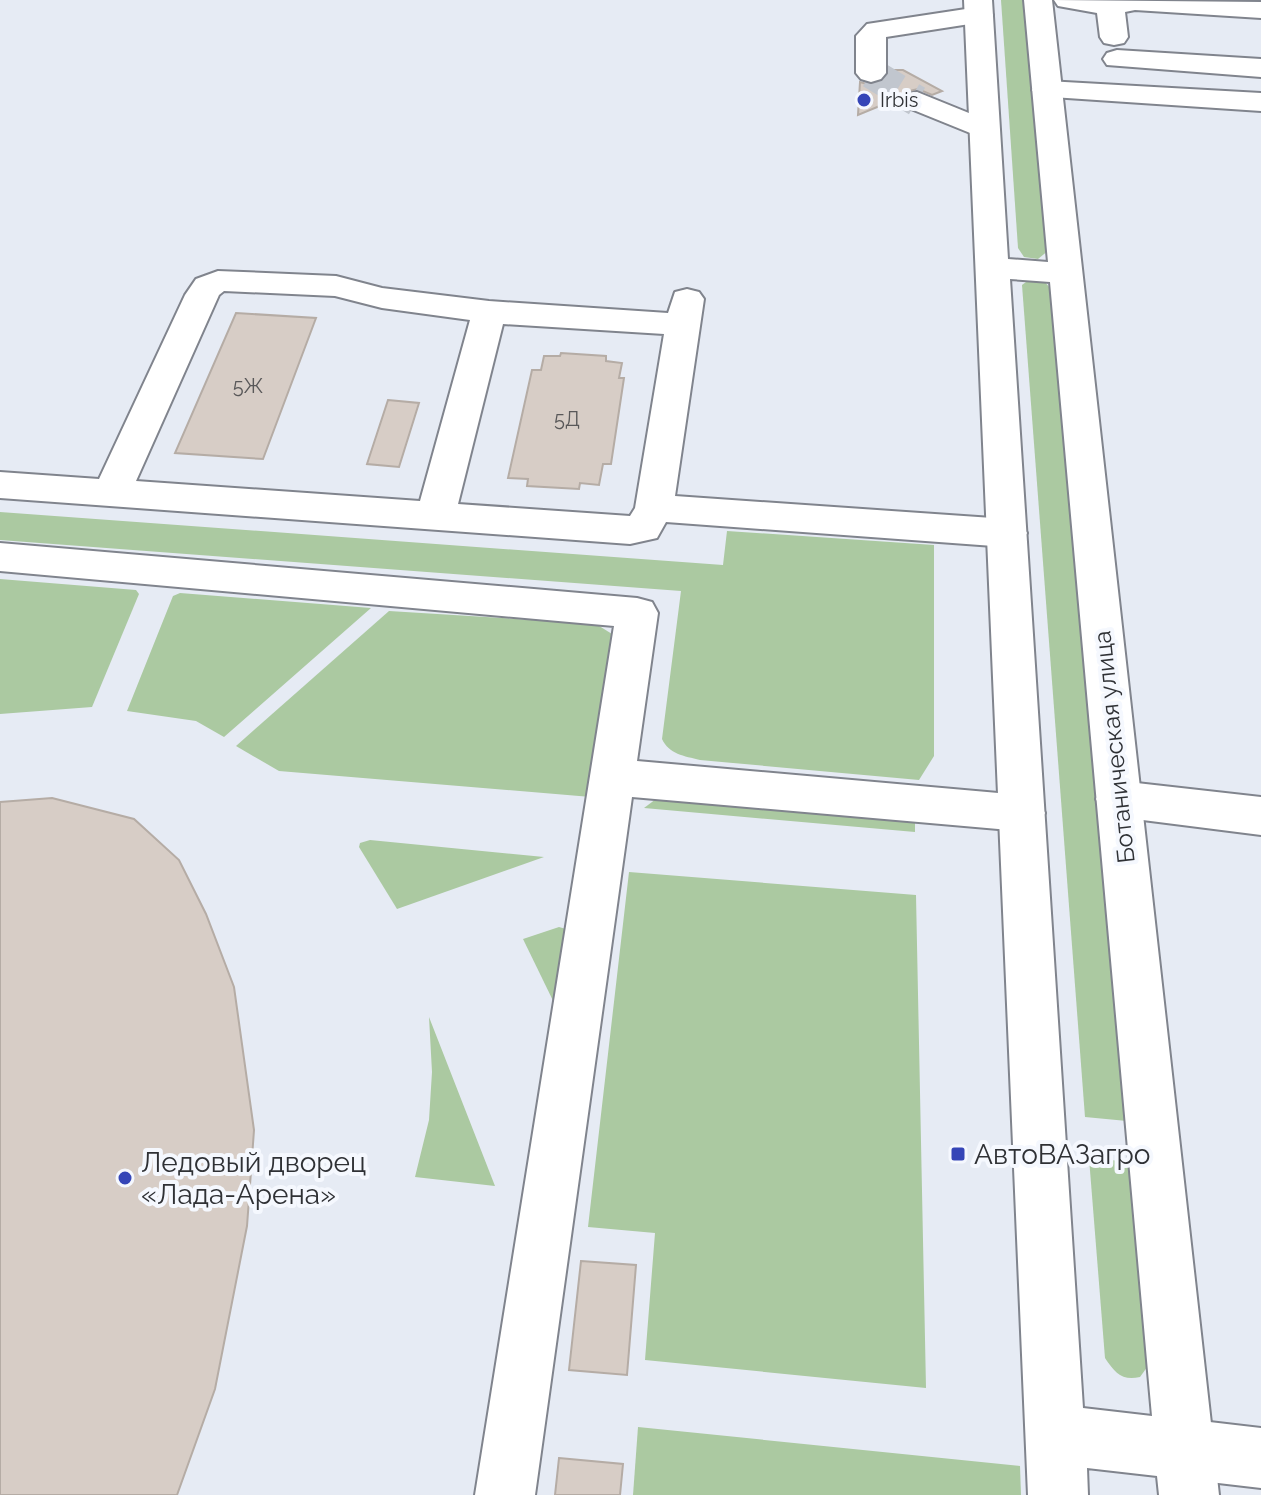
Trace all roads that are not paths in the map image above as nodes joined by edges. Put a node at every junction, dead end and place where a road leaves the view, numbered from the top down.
1 (1038, 0) edge
2 (1068, 0) edge
3 (978, 7) edge
4 (1110, 7) junction
5 (1261, 10) edge
6 (1117, 59) junction
7 (1261, 68) edge
8 (871, 73) dead end
9 (1047, 90) junction
10 (1122, 95) junction
11 (917, 101) tunnel mouth
12 (1261, 102) edge
13 (985, 130) junction
14 (992, 268) junction
15 (1066, 273) junction
16 (489, 312) junction
17 (0, 485) edge
18 (111, 494) junction
19 (654, 508) junction
20 (435, 517) junction
21 (1007, 533) junction
22 (0, 557) edge
23 (612, 777) junction
24 (1119, 799) junction
25 (1022, 813) junction
26 (1261, 816) edge
27 (1055, 1435) junction
28 (1261, 1458) edge
29 (1187, 1472) edge
30 (505, 1495) edge
31 (1058, 1495) edge

1 - 9 main road, Ботаническая улица
2 - 4 main road
3 - 8 main road
3 - 13 main road
4 - 5 main road
4 - 6 main road
6 - 7 main road
6 - 10 main road
9 - 10 main road
9 - 15 main road, Ботаническая улица
10 - 12 main road
11 - 13 main road
13 - 14 main road
14 - 15 main road
14 - 21 main road
15 - 24 main road, Ботаническая улица
16 - 18 main road
16 - 19 main road
16 - 20 main road
17 - 18 main road
18 - 20 main road
19 - 20 main road
19 - 21 main road
21 - 25 main road
22 - 23 main road
23 - 25 main road
23 - 30 main road
24 - 26 main road
24 - 29 main road, Ботаническая улица
25 - 27 main road
27 - 29 main road
27 - 31 main road
28 - 29 main road

